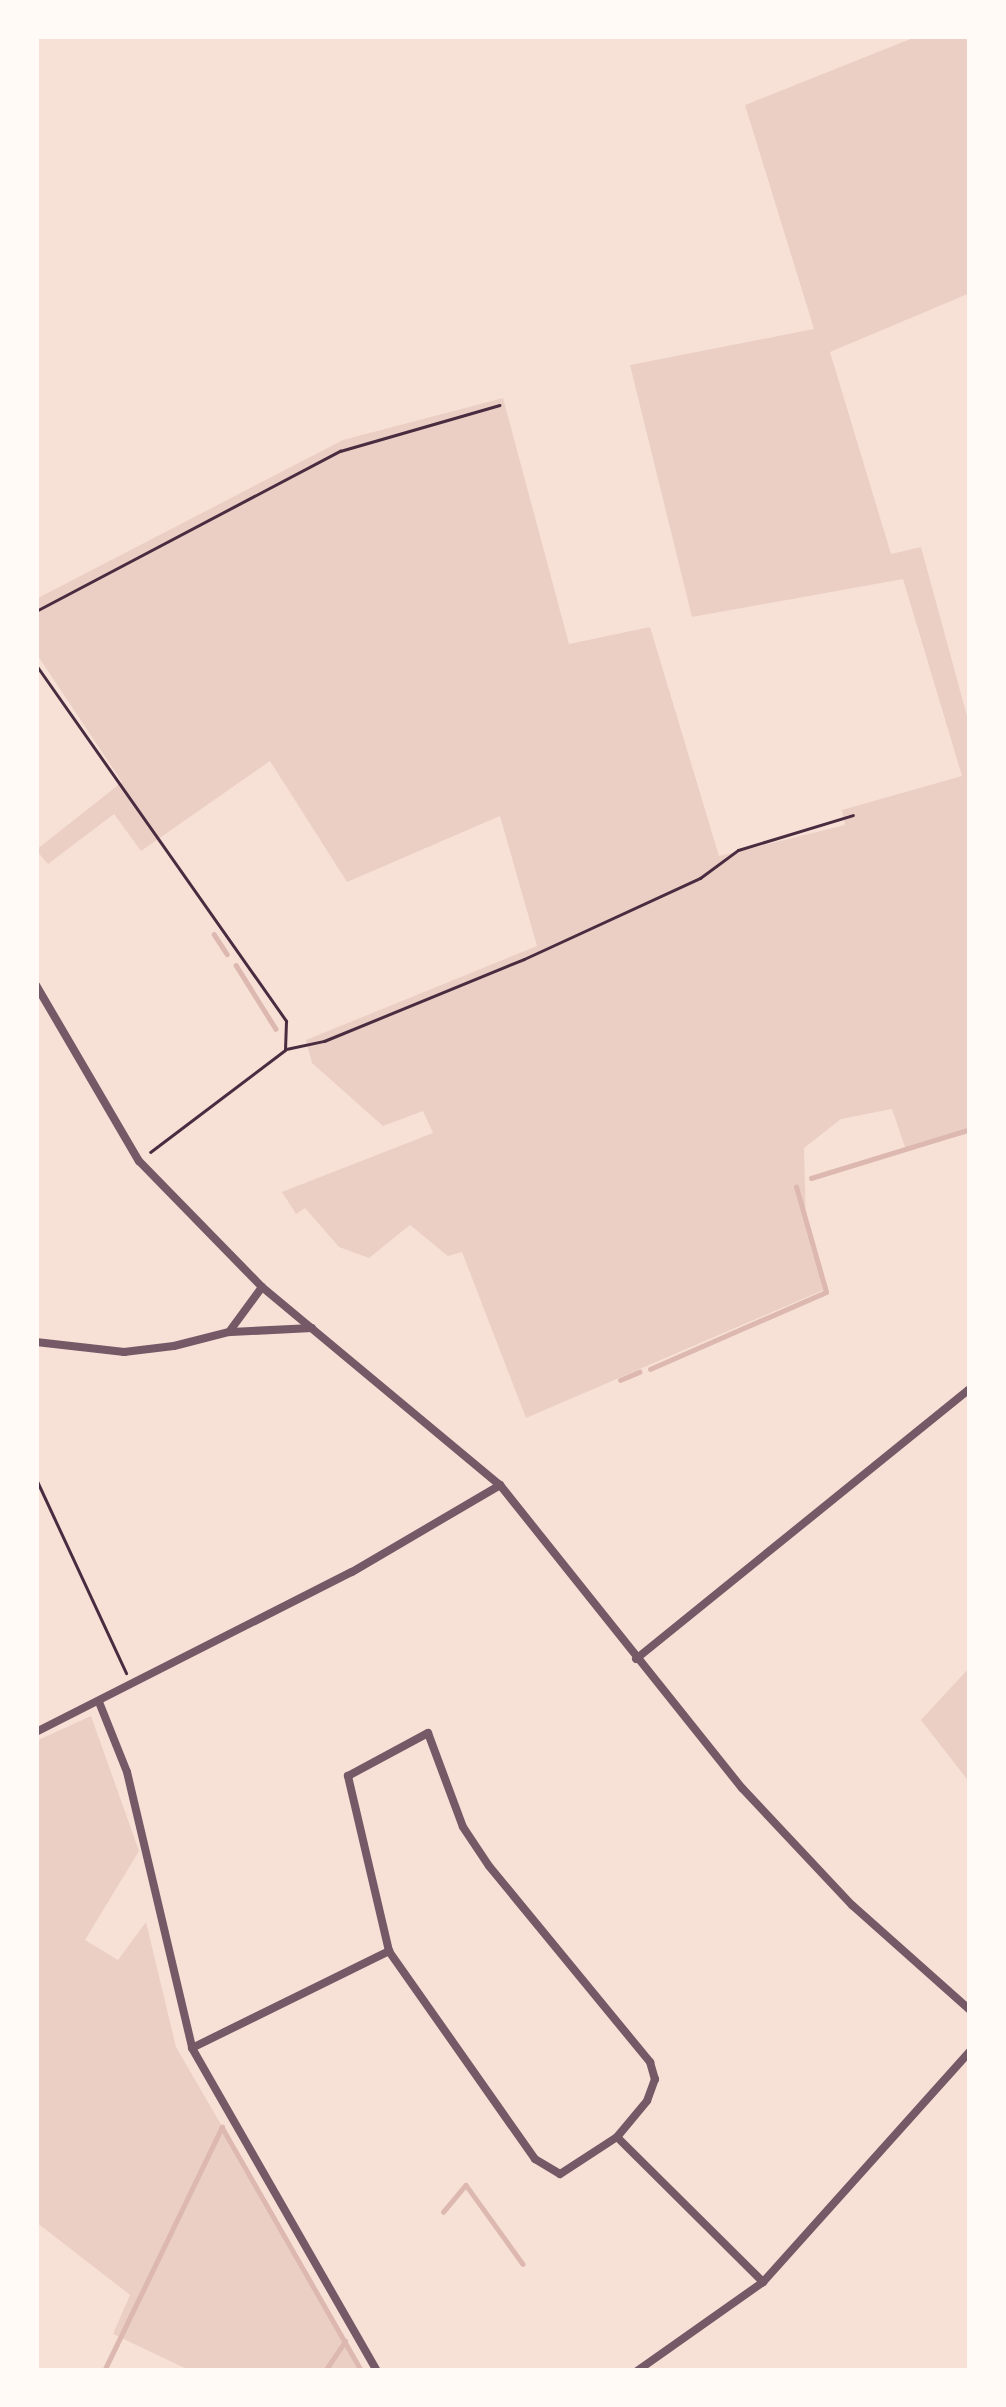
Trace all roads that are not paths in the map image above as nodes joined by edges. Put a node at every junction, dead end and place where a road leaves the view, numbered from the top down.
1 (36, 985) edge
2 (262, 1287) junction
3 (313, 1328) junction
4 (229, 1332) junction
5 (36, 1342) edge
6 (970, 1389) edge
7 (500, 1485) junction
8 (637, 1659) junction
9 (99, 1702) junction
10 (36, 1732) edge
11 (389, 1951) junction
12 (970, 2010) edge
13 (192, 2048) junction
14 (970, 2051) edge
15 (616, 2137) junction
16 (763, 2282) junction
17 (377, 2371) edge
18 (637, 2371) edge

1 - 2 street
2 - 3 street
2 - 4 street
3 - 4 street
3 - 7 street
4 - 5 street
6 - 8 street
7 - 8 street
7 - 9 street
8 - 12 street
9 - 10 street
9 - 13 street
11 - 13 street
11 - 15 street
11 - 15 street
13 - 17 street
14 - 16 street
15 - 16 street
16 - 18 street

